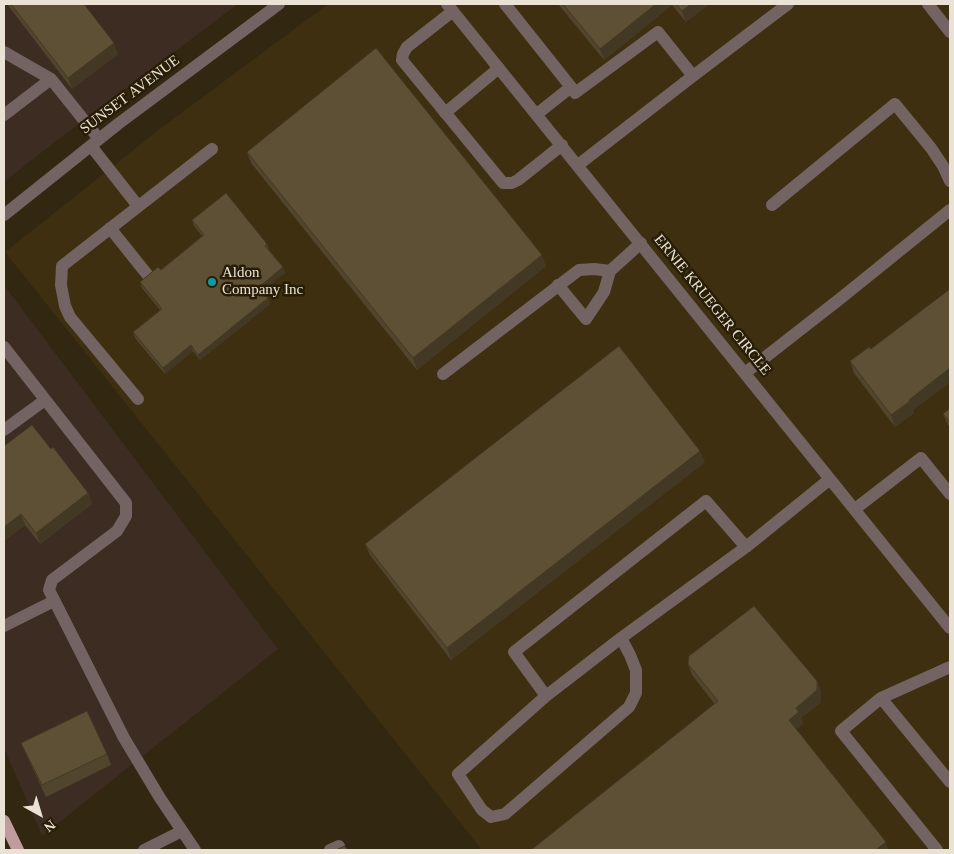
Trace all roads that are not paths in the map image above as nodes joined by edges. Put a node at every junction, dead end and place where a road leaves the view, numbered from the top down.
1 (279, 4) edge
2 (505, 4) edge
3 (788, 4) edge
4 (928, 4) edge
5 (450, 7) edge
6 (950, 32) edge
7 (4, 52) edge
8 (500, 68) junction
9 (693, 76) junction
10 (51, 79) junction
11 (571, 87) junction
12 (445, 113) junction
13 (536, 114) junction
14 (4, 115) edge
15 (95, 142) junction
16 (562, 145) junction
17 (212, 149) dead end
18 (578, 165) junction
19 (950, 181) edge
20 (772, 205) dead end
21 (138, 206) junction
22 (950, 210) edge
23 (4, 215) edge
24 (110, 228) junction
25 (641, 243) junction
26 (610, 271) junction
27 (150, 278) edge
28 (558, 285) junction
29 (5, 352) edge
30 (745, 373) junction
31 (443, 374) dead end
32 (138, 399) dead end
33 (45, 400) junction
34 (4, 430) edge
35 (830, 479) junction
36 (950, 494) edge
37 (855, 510) junction
38 (746, 547) junction
39 (54, 601) junction
40 (4, 626) edge
41 (950, 628) edge
42 (622, 638) junction
43 (950, 667) edge
44 (546, 696) junction
45 (881, 698) junction
46 (950, 782) edge
47 (4, 821) edge
48 (182, 831) junction
49 (18, 850) edge
50 (144, 850) edge
51 (195, 850) edge
52 (936, 850) edge

1 - 15 street, SUNSET AVENUE
2 - 11 street
3 - 9 street
4 - 6 street
5 - 8 street, ERNIE KRUEGER CIRCLE
5 - 12 street
7 - 10 street
8 - 12 street
8 - 13 street, ERNIE KRUEGER CIRCLE
9 - 11 street
9 - 18 street
10 - 14 street
10 - 15 street
11 - 13 street
12 - 16 street
13 - 16 street, ERNIE KRUEGER CIRCLE
15 - 21 street
15 - 23 street, SUNSET AVENUE
16 - 18 street, ERNIE KRUEGER CIRCLE
17 - 21 street
18 - 25 street, ERNIE KRUEGER CIRCLE
19 - 20 street
21 - 24 street
22 - 30 street
24 - 27 street
24 - 32 street
25 - 26 street
25 - 30 street, ERNIE KRUEGER CIRCLE
26 - 28 street
26 - 28 street
28 - 31 street
29 - 33 street
30 - 35 street, ERNIE KRUEGER CIRCLE
33 - 34 street
33 - 39 street
35 - 37 street, ERNIE KRUEGER CIRCLE
35 - 38 street
36 - 37 street
37 - 41 street, ERNIE KRUEGER CIRCLE
38 - 42 street
38 - 44 street
39 - 40 street
39 - 48 street
42 - 44 street
42 - 44 street
43 - 45 street
45 - 46 street
45 - 52 street
47 - 49 main road
48 - 50 street
48 - 51 street

